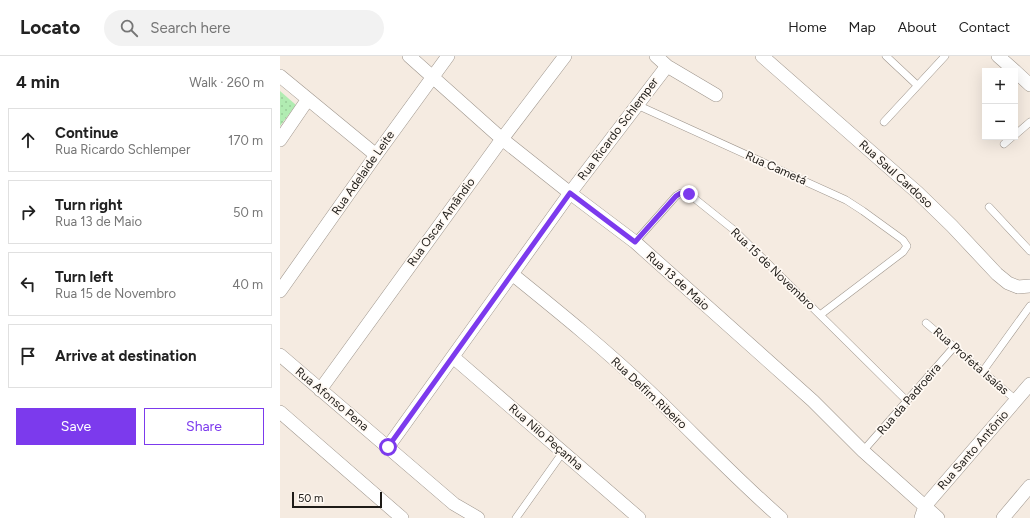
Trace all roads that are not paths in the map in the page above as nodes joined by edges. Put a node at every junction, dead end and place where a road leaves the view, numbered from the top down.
1 (408, 56) edge
2 (448, 56) edge
3 (565, 56) edge
4 (656, 56) edge
5 (762, 56) edge
6 (886, 56) edge
7 (945, 56) edge
8 (998, 56) edge
9 (667, 66) junction
10 (1012, 68) edge
11 (1018, 74) edge
12 (280, 76) edge
13 (432, 77) junction
14 (917, 85) junction
15 (1030, 85) edge
16 (716, 95) dead end
17 (308, 99) junction
18 (636, 105) junction
19 (884, 122) dead end
20 (1030, 122) edge
21 (1018, 132) edge
22 (502, 139) junction
23 (280, 140) edge
24 (1009, 140) edge
25 (1004, 144) dead end
26 (376, 155) junction
27 (570, 193) junction
28 (989, 207) dead end
29 (635, 242) junction
30 (1030, 251) edge
31 (512, 274) junction
32 (1030, 286) edge
33 (280, 291) edge
34 (1030, 306) edge
35 (820, 315) junction
36 (926, 323) dead end
37 (954, 347) junction
38 (280, 355) edge
39 (453, 357) junction
40 (983, 371) junction
41 (1030, 384) edge
42 (320, 390) junction
43 (1016, 400) junction
44 (907, 401) junction
45 (280, 412) edge
46 (388, 447) junction
47 (563, 452) junction
48 (863, 452) junction
49 (1030, 486) edge
50 (454, 504) junction
51 (923, 512) edge
52 (402, 518) edge
53 (461, 518) edge
54 (478, 518) edge
55 (516, 518) edge
56 (640, 518) edge
57 (781, 518) edge
58 (938, 518) edge
59 (1002, 518) edge

1 - 13 street, Rua 13 de Maio
2 - 13 street, Rua Adelaide Leite
3 - 22 street, Rua Oscar Amândio
4 - 9 street
5 - 32 street, Rua Saul Cardoso
6 - 14 lane
7 - 14 lane
8 - 10 street
9 - 16 street
9 - 18 street, Rua Ricardo Schlemper
11 - 15 street
12 - 17 street
13 - 22 street, Rua 13 de Maio
13 - 26 street, Rua Adelaide Leite
14 - 19 lane
17 - 23 street
17 - 26 street
18 - 27 street, Rua Ricardo Schlemper
18 - 35 lane, Rua Cametá
20 - 21 lane
22 - 27 street, Rua 13 de Maio
22 - 42 street, Rua Oscar Amândio
24 - 25 lane
26 - 33 street, Rua Adelaide Leite
27 - 29 street, Rua 13 de Maio
27 - 31 street, Rua Ricardo Schlemper
28 - 30 lane
29 - 35 lane, Rua 15 de Novembro
29 - 48 street, Rua 13 de Maio
31 - 39 street, Rua Ricardo Schlemper
31 - 57 street, Rua Delfim Ribeiro
34 - 40 lane
35 - 44 lane, Rua 15 de Novembro
36 - 37 lane, Rua Profeta Isaías
37 - 40 lane, Rua Profeta Isaías
37 - 44 lane, Rua da Padroeira
38 - 42 street, Rua Afonso Pena
39 - 46 street, Rua Ricardo Schlemper
39 - 47 street, Rua Nilo Peçanha
40 - 43 lane, Rua Profeta Isaías
41 - 43 street, Rua Santo Antônio
42 - 46 street, Rua Afonso Pena
43 - 51 street, Rua Santo Antônio
44 - 48 lane, Rua da Padroeira
45 - 52 street
46 - 50 street, Rua Afonso Pena
47 - 55 lane
47 - 56 street, Rua Nilo Peçanha
48 - 51 street, Rua 13 de Maio
49 - 59 street
50 - 53 street
50 - 54 street, Rua Afonso Pena
51 - 58 street, Rua 13 de Maio

